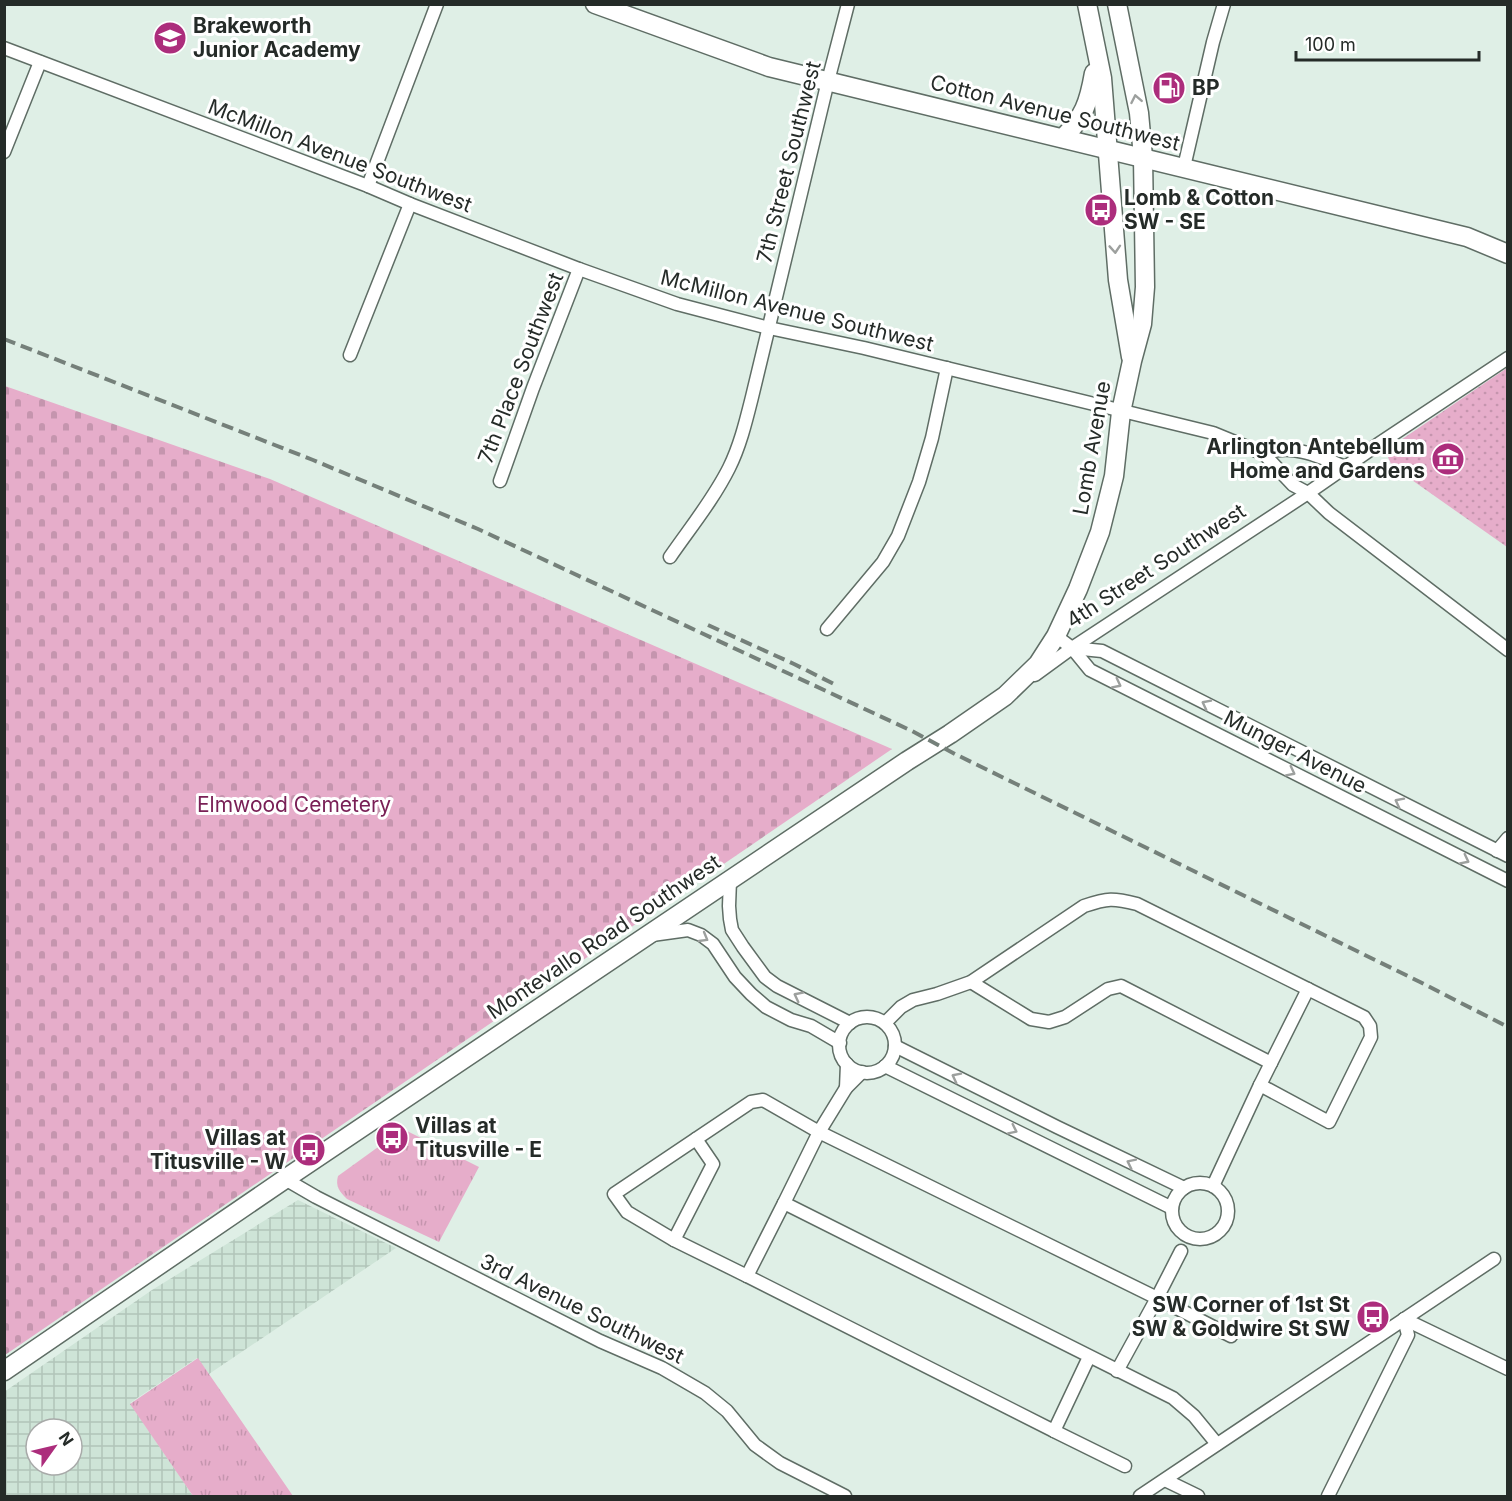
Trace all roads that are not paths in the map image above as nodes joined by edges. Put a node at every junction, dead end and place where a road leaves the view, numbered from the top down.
1 (437, 4) edge
2 (595, 4) edge
3 (848, 4) edge
4 (1087, 4) edge
5 (1117, 4) edge
6 (1224, 4) edge
7 (4, 48) edge
8 (1097, 54) junction
9 (40, 62) junction
10 (828, 81) junction
11 (1063, 138) junction
12 (1107, 148) junction
13 (4, 152) edge
14 (1143, 157) junction
15 (1184, 167) junction
16 (368, 186) junction
17 (410, 204) junction
18 (1508, 254) edge
19 (579, 269) junction
20 (770, 328) junction
21 (350, 355) dead end
22 (1508, 358) edge
23 (1132, 361) junction
24 (947, 368) junction
25 (1122, 412) junction
26 (1263, 454) junction
27 (1345, 467) junction
28 (500, 481) dead end
29 (1308, 493) junction
30 (670, 557) dead end
31 (826, 629) dead end
32 (1056, 636) junction
33 (1072, 648) junction
34 (1508, 650) edge
35 (1005, 696) junction
36 (1256, 729) junction
37 (950, 734) joint
38 (1248, 750) junction
39 (1434, 819) junction
40 (1508, 838) edge
41 (1425, 840) junction
42 (1502, 854) edge
43 (730, 880) junction
44 (1508, 881) edge
45 (648, 935) junction
46 (971, 982) junction
47 (1308, 989) junction
48 (850, 1023) junction
49 (885, 1023) junction
50 (840, 1043) junction
51 (895, 1046) junction
52 (1271, 1063) junction
53 (847, 1064) junction
54 (885, 1066) junction
55 (862, 1072) junction
56 (1260, 1084) junction
57 (846, 1088) junction
58 (819, 1132) junction
59 (696, 1139) junction
60 (285, 1179) junction
61 (1213, 1186) junction
62 (1184, 1188) junction
63 (784, 1203) junction
64 (1172, 1208) junction
65 (1182, 1232) junction
66 (1197, 1238) junction
67 (674, 1240) junction
68 (1181, 1251) junction
69 (1494, 1259) dead end
70 (747, 1276) junction
71 (1157, 1298) junction
72 (1404, 1319) junction
73 (1231, 1336) dead end
74 (1089, 1357) junction
75 (1508, 1369) edge
76 (4, 1371) edge
77 (1117, 1371) junction
78 (1054, 1431) junction
79 (1217, 1444) junction
80 (1125, 1466) dead end
81 (1165, 1480) junction
82 (844, 1497) edge
83 (1140, 1497) edge
84 (1198, 1497) edge
85 (1328, 1497) edge

1 - 16 street
2 - 10 main road, Cotton Avenue Southwest
3 - 10 street, 7th Street Southwest
4 - 8 main road, Lomb Avenue
14 -> 5 main road, Lomb Avenue
6 - 15 street
7 - 9 street, McMillon Avenue Southwest
8 - 11 main road
8 - 12 main road, Lomb Avenue
9 - 13 street
9 - 16 street, McMillon Avenue Southwest
10 - 11 main road, Cotton Avenue Southwest
10 - 20 street, 7th Street Southwest
11 - 12 main road, Cotton Avenue Southwest
12 - 14 main road, Cotton Avenue Southwest
12 -> 23 main road, Lomb Avenue
14 - 15 main road, Cotton Avenue Southwest
14 - 23 main road, Lomb Avenue
15 - 18 main road, Cotton Avenue Southwest
16 - 17 street, McMillon Avenue Southwest
17 - 19 street, McMillon Avenue Southwest
17 - 21 street
19 - 20 street, McMillon Avenue Southwest
19 - 28 street, 7th Place Southwest
20 - 24 street, McMillon Avenue Southwest
20 - 30 street, 7th Street Southwest
22 - 27 street, 4th Street Southwest
23 - 25 main road, Lomb Avenue
24 - 25 street, McMillon Avenue Southwest
24 - 31 street
25 - 26 street, McMillon Avenue Southwest
25 - 32 main road, Lomb Avenue
26 - 27 street
26 - 29 street, McMillon Avenue Southwest
27 - 29 street, 4th Street Southwest
29 - 33 street, 4th Street Southwest
29 - 34 street, McMillon Avenue Southwest
32 - 33 street, Munger Avenue
32 - 35 main road, Lomb Avenue
33 - 35 street, 4th Street Southwest
36 -> 33 street, Munger Avenue
33 -> 38 street, Munger Avenue
35 - 37 main road, 4th Street Southwest
36 - 38 street
39 -> 36 street, Munger Avenue
37 - 43 main road, Montevallo Road Southwest
38 -> 41 street, Munger Avenue
39 - 41 street
39 - 42 street, Munger Avenue
40 - 42 street
41 -> 44 street, Munger Avenue
43 - 45 main road, Montevallo Road Southwest
48 -> 43 street
45 -> 50 street
45 - 60 main road, Montevallo Road Southwest
46 - 47 street
46 - 49 street
46 - 52 street
47 - 52 street
47 - 56 street
48 - 49 street
48 - 50 street
49 - 51 street
50 - 53 street
51 - 54 street
62 -> 51 street
52 - 56 street
53 - 55 street
53 - 57 street
54 - 55 street
54 -> 64 street
55 - 57 street
56 - 61 street
57 - 58 street
58 - 59 street
58 - 63 street
58 - 71 street
59 - 67 street
59 - 67 street
60 - 76 main road, Montevallo Road Southwest
60 - 82 street, 3rd Avenue Southwest
61 - 62 street
61 - 66 street
62 - 64 street
63 - 70 street
63 - 74 street
64 - 65 street
65 - 66 street
65 - 68 street
66 - 68 street
67 - 70 street
68 - 71 street
69 - 72 street
70 - 78 street
71 - 73 street
71 - 77 street
72 - 75 street
72 - 79 street
72 - 85 street
74 - 77 street
74 - 78 street
77 - 79 street
78 - 80 street
79 - 81 street
81 - 83 street
81 - 84 street

